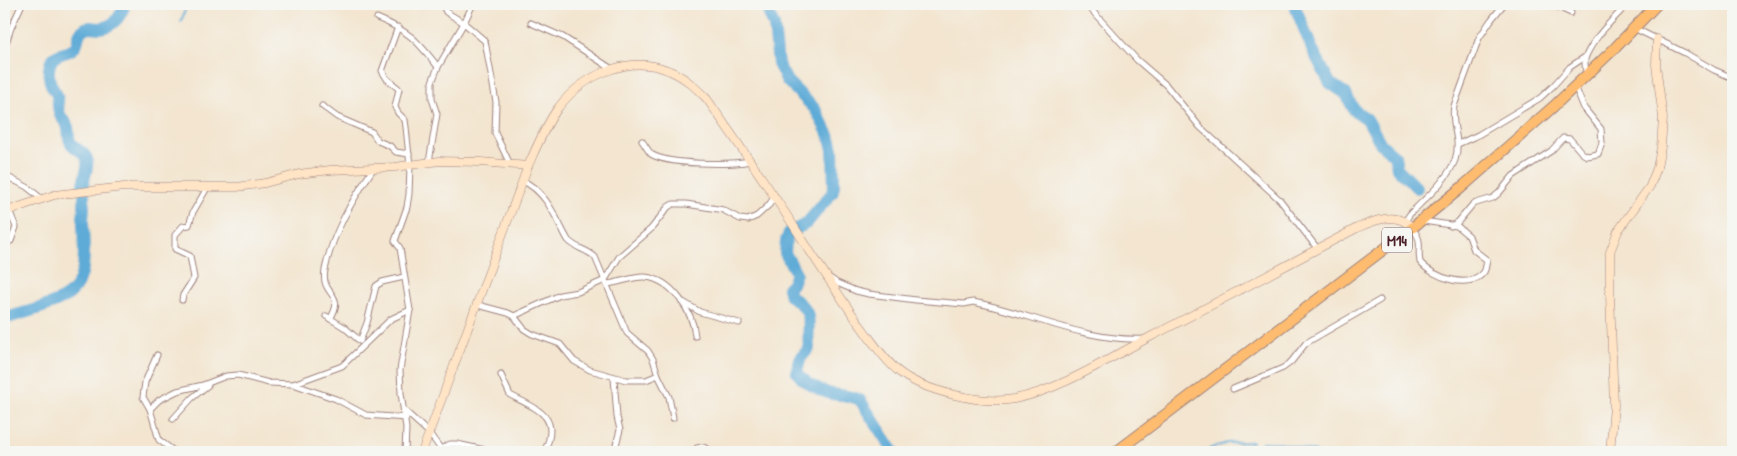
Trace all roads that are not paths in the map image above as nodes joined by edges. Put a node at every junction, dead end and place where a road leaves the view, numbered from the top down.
1 (22, 4) edge
2 (442, 4) edge
3 (473, 4) edge
4 (1086, 4) edge
5 (1504, 4) edge
6 (1551, 4) edge
7 (1628, 4) edge
8 (1656, 4) edge
9 (1572, 13) dead end
10 (377, 18) dead end
11 (464, 23) junction
12 (531, 23) dead end
13 (398, 27) junction
14 (1634, 28) junction
15 (1657, 39) junction
16 (4, 49) edge
17 (1585, 57) junction
18 (438, 67) junction
19 (612, 69) junction
20 (1589, 73) junction
21 (1733, 78) edge
22 (1575, 86) junction
23 (322, 106) dead end
24 (642, 141) dead end
25 (1458, 144) junction
26 (409, 154) junction
27 (750, 161) junction
28 (429, 162) junction
29 (510, 164) junction
30 (410, 166) junction
31 (528, 166) junction
32 (373, 168) junction
33 (4, 175) edge
34 (523, 181) junction
35 (207, 188) junction
36 (775, 196) junction
37 (42, 198) junction
38 (6, 211) edge
39 (1422, 221) junction
40 (1409, 225) junction
41 (1451, 226) junction
42 (11, 241) dead end
43 (1317, 248) junction
44 (823, 274) junction
45 (404, 278) junction
46 (606, 282) junction
47 (679, 299) junction
48 (182, 300) dead end
49 (1380, 300) dead end
50 (478, 305) junction
51 (410, 310) junction
52 (514, 316) junction
53 (739, 323) dead end
54 (695, 336) dead end
55 (1148, 338) junction
56 (362, 343) junction
57 (157, 355) dead end
58 (658, 375) junction
59 (501, 376) dead end
60 (614, 378) junction
61 (212, 381) junction
62 (293, 384) junction
63 (1234, 389) dead end
64 (150, 409) junction
65 (404, 410) junction
66 (406, 418) junction
67 (673, 418) dead end
68 (173, 419) dead end
69 (429, 433) junction
70 (442, 451) edge
71 (175, 452) edge
72 (405, 452) edge
73 (422, 452) edge
74 (504, 452) edge
75 (544, 452) edge
76 (614, 452) edge
77 (699, 452) edge
78 (714, 452) edge
79 (1116, 452) edge
80 (1610, 452) edge

1 - 16 street
2 - 11 street
3 - 11 street
4 - 43 street
5 - 25 street
6 - 9 street
7 - 17 street
8 - 14 highway, M14
10 - 13 street
11 - 18 street
11 - 29 street
12 - 19 street
13 - 18 street
13 - 26 street
14 - 15 street
14 - 20 highway, M14
15 - 21 street
15 - 80 street
17 - 20 street
17 - 25 street
18 - 28 street
19 - 27 street
19 - 31 street
20 - 22 highway, M14
22 - 39 highway, M14
22 - 41 street
23 - 26 street
24 - 27 street
25 - 40 street
26 - 30 street
27 - 36 street
28 - 29 street
28 - 30 street
29 - 31 street
30 - 32 street
30 - 45 street
31 - 34 street
32 - 35 street
32 - 56 street
33 - 37 street
34 - 46 street
34 - 50 street
35 - 37 street
35 - 48 street
36 - 44 street
36 - 46 street
37 - 38 street
38 - 42 street
39 - 40 highway, M14
39 - 41 street
40 - 41 street
40 - 43 street
40 - 79 highway, M14
43 - 55 street
44 - 55 street
44 - 55 street
45 - 51 street
45 - 56 street
46 - 47 street
46 - 52 street
46 - 58 street
47 - 53 street
47 - 54 street
49 - 63 street
50 - 52 street
50 - 69 street
51 - 56 street
51 - 65 street
52 - 60 street
56 - 62 street
57 - 64 street
58 - 60 street
58 - 67 street
59 - 75 street
60 - 76 street
61 - 62 street
61 - 64 street
61 - 68 street
62 - 66 street
64 - 71 street
65 - 66 street
65 - 69 street
66 - 72 street
69 - 70 street
69 - 73 street
70 - 74 street
77 - 78 street

